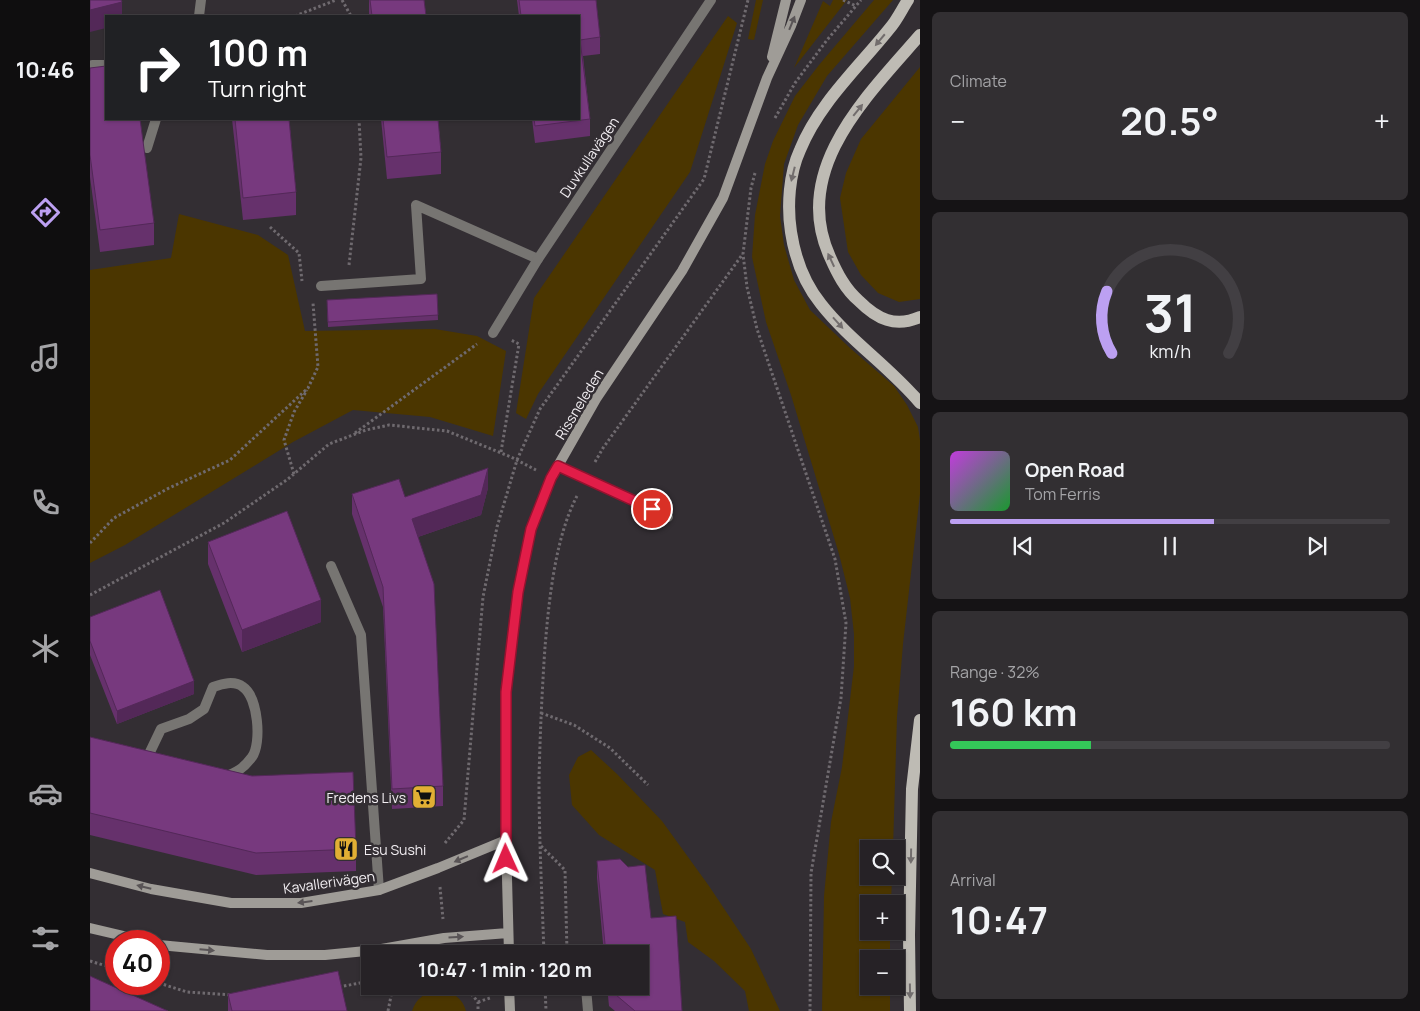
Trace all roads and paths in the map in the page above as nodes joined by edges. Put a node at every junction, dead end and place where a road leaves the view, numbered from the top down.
1 (201, 0) edge
2 (336, 0) edge
3 (342, 0) edge
4 (711, 0) edge
5 (748, 0) edge
6 (786, 0) edge
7 (801, 0) edge
8 (842, 0) edge
9 (861, 0) edge
10 (908, 0) edge
11 (856, 6) junction
12 (199, 15) edge
13 (298, 15) edge
14 (350, 15) edge
15 (920, 35) edge
16 (92, 65) dead end
17 (105, 65) edge
18 (767, 78) junction
19 (156, 120) edge
20 (359, 120) edge
21 (773, 122) dead end
22 (147, 148) dead end
23 (756, 172) dead end
24 (270, 227) edge
25 (742, 254) junction
26 (538, 259) junction
27 (302, 282) dead end
28 (346, 284) junction
29 (321, 286) joint
30 (920, 317) edge
31 (493, 333) junction
32 (308, 388) junction
33 (920, 403) edge
34 (350, 436) junction
35 (501, 452) junction
36 (517, 460) junction
37 (558, 466) junction
38 (294, 474) junction
39 (551, 478) junction
40 (586, 479) junction
41 (668, 517) dead end
42 (90, 543) edge
43 (331, 566) dead end
44 (90, 595) edge
45 (541, 713) junction
46 (920, 720) edge
47 (149, 754) edge
48 (214, 778) edge
49 (648, 785) dead end
50 (506, 840) junction
51 (541, 846) junction
52 (438, 868) junction
53 (90, 873) edge
54 (379, 890) junction
55 (90, 928) edge
56 (105, 932) edge
57 (508, 934) junction
58 (444, 938) junction
59 (508, 945) edge
60 (544, 945) edge
61 (567, 945) edge
62 (170, 946) edge
63 (90, 960) edge
64 (105, 965) edge
65 (361, 983) edge
66 (170, 987) edge
67 (332, 989) edge
68 (236, 995) edge
69 (391, 995) edge
70 (472, 995) edge
71 (509, 995) edge
72 (545, 995) edge
73 (587, 995) edge
74 (388, 1011) edge
75 (478, 1011) edge
76 (510, 1011) edge
77 (546, 1011) edge
78 (588, 1011) edge
79 (810, 1011) edge
80 (910, 1011) edge

1 - 12 street
2 - 13 path
3 - 14 path
4 - 26 street, Duvkullavägen
5 - 36 path
6 - 18 street, Rissneleden
18 -> 7 street, Rissneleden
8 - 11 path
9 - 11 path
10 -> 33 main road
11 - 21 path
30 -> 15 main road
16 - 17 street
18 - 37 street, Rissneleden
19 - 22 street
20 - 28 path
23 - 25 path
24 - 27 path
25 - 40 path
25 - 79 path
26 - 28 street
26 - 31 street, Duvkullavägen
28 - 29 street
29 - 32 path
31 - 34 path
31 - 35 path
32 - 38 path
32 - 42 path
34 - 35 path
34 - 38 path
35 - 36 path
36 - 39 path
36 - 52 path
37 - 39 street, Rissneleden
37 - 40 street
38 - 44 path
39 - 50 street, Rissneleden
40 - 41 street
40 - 45 path
43 - 54 street
45 - 49 path
45 - 51 path
46 -> 80 main road
47 - 48 street
50 -> 52 street, Kavallerivägen
50 - 57 street, Rissneleden
51 - 60 path
51 - 61 path
52 - 54 street, Kavallerivägen
52 - 58 path
54 -> 53 street, Kavallerivägen
55 - 56 street
58 -> 57 street
57 - 59 street, Rissneleden
62 -> 58 street
63 - 64 path
65 - 67 path
66 - 68 path
69 - 74 path
70 - 75 path
71 - 76 street
72 - 77 path
73 - 78 street

